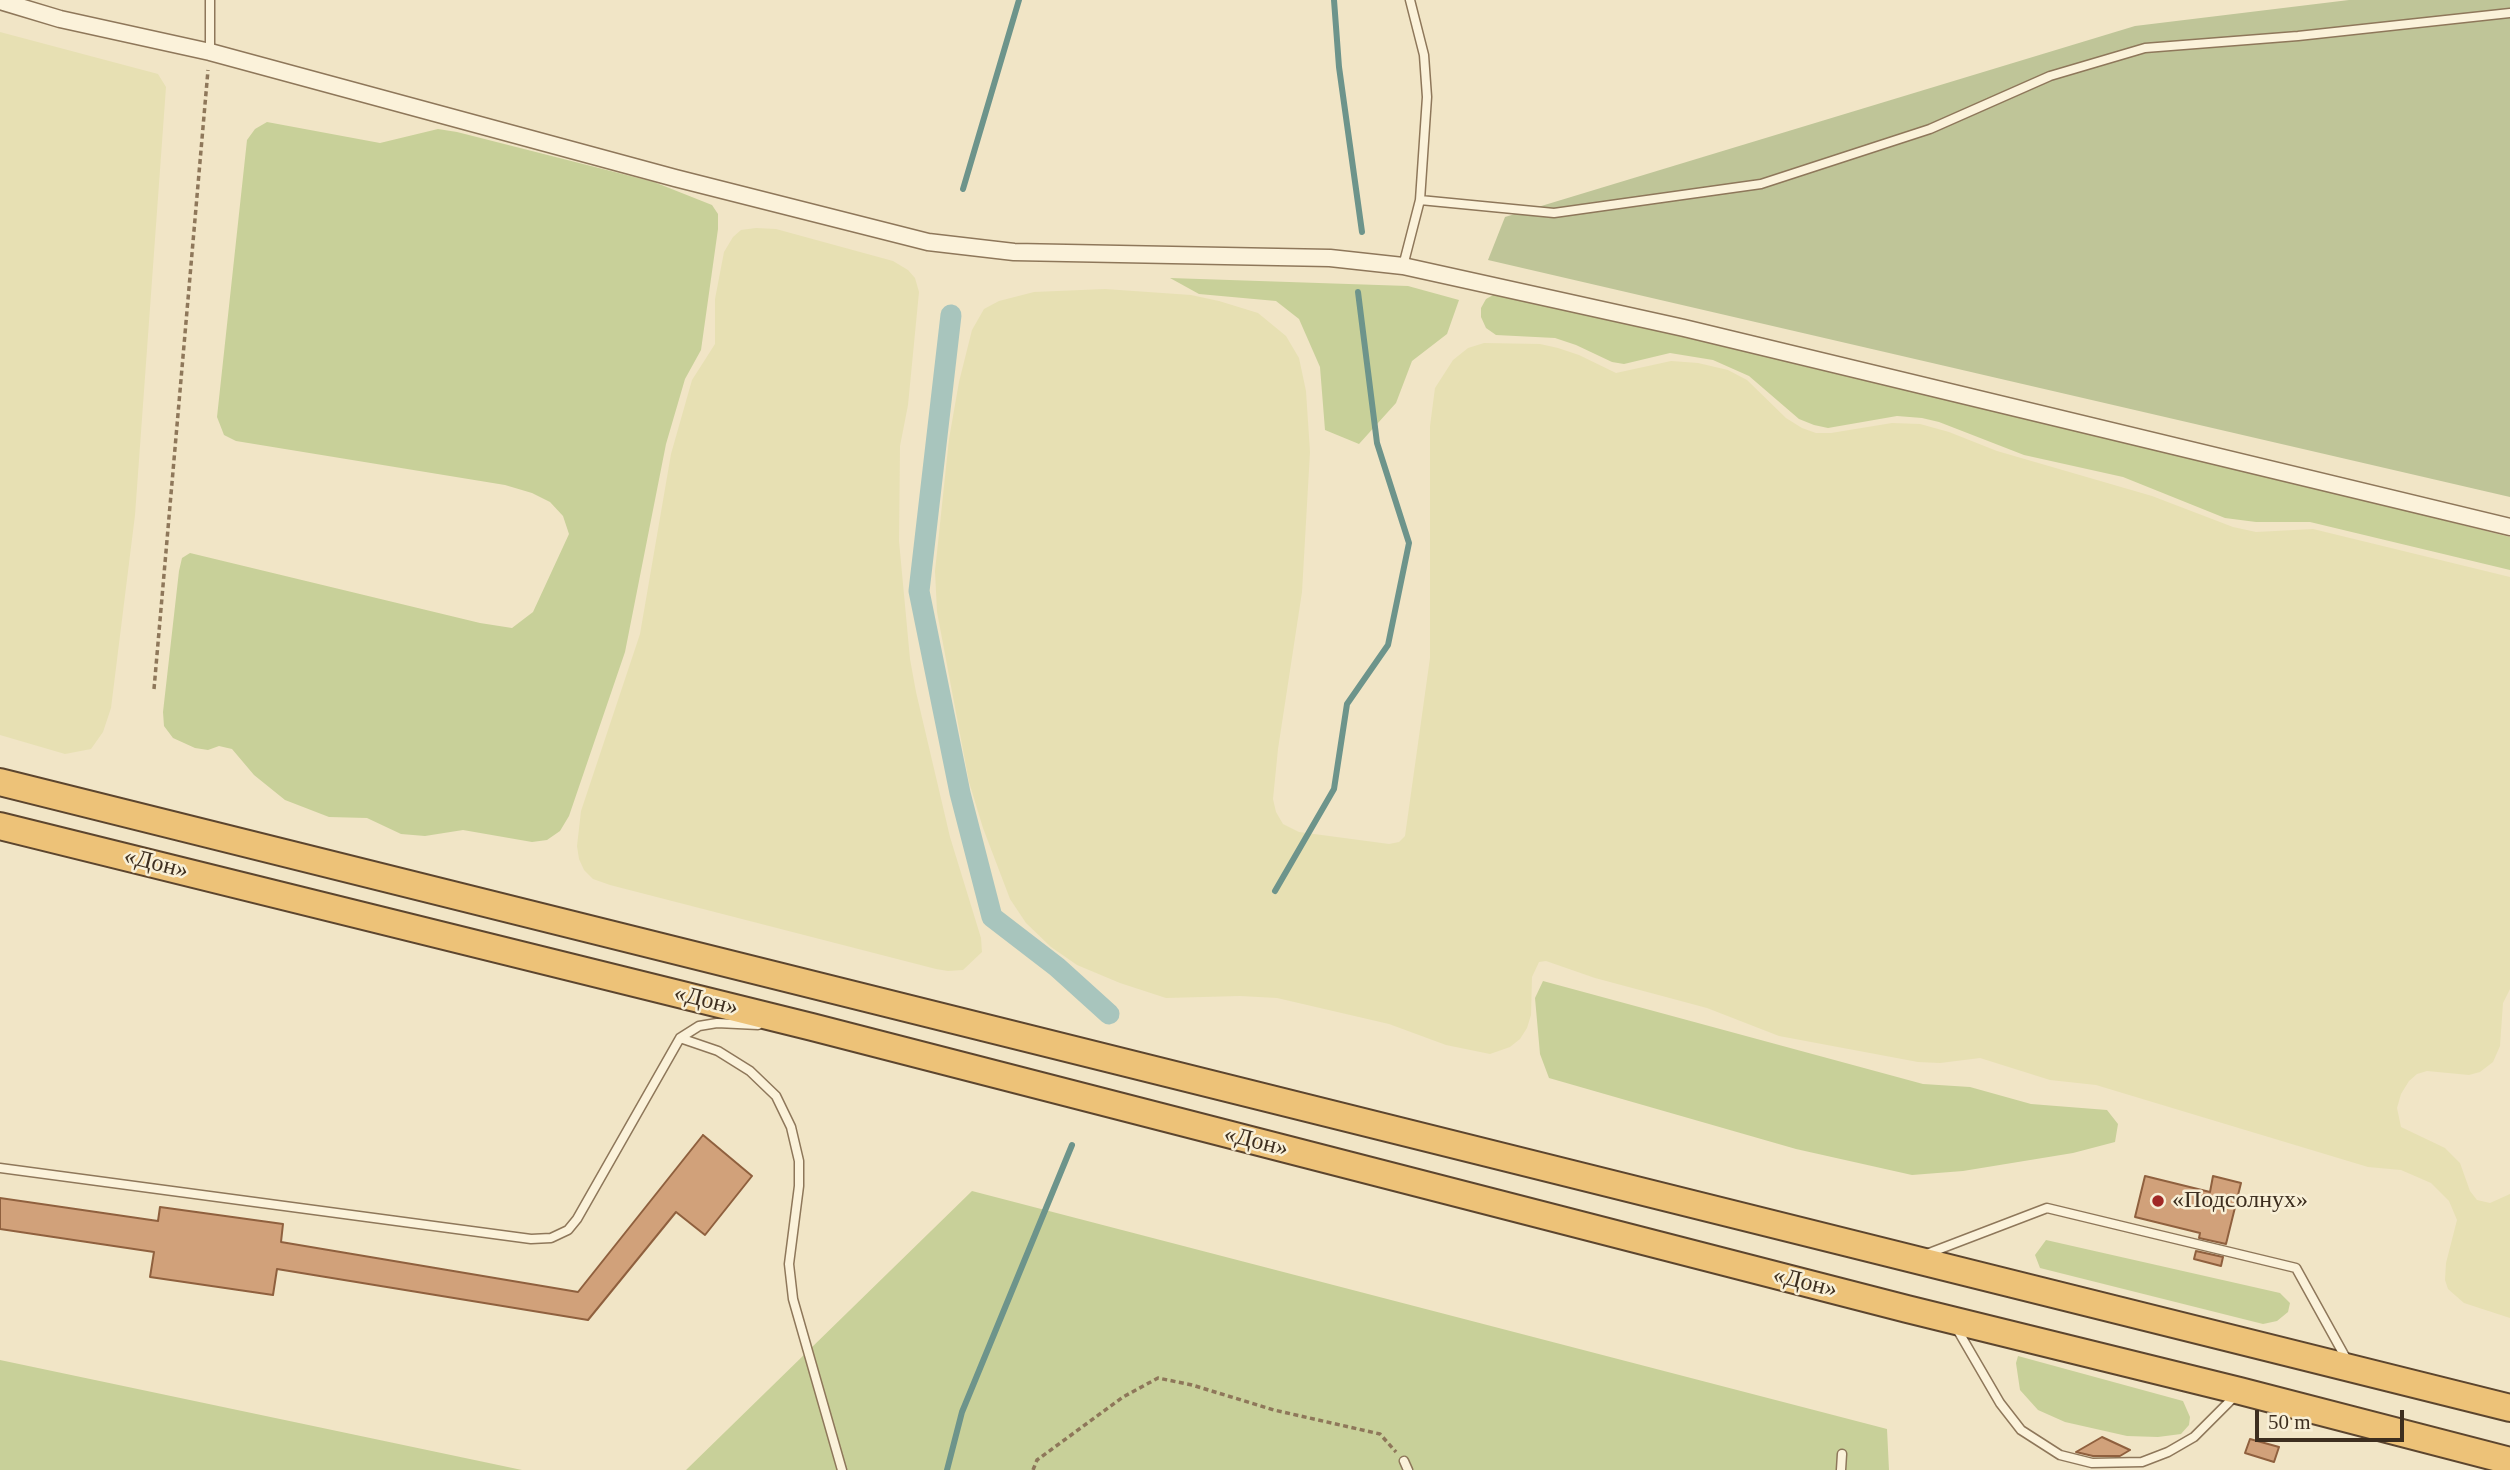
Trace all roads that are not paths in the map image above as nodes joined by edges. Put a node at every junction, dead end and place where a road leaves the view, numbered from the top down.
1 (210, 0) edge
2 (1410, 0) edge
3 (0, 2) edge
4 (2510, 13) edge
5 (210, 52) junction
6 (1420, 200) junction
7 (1403, 267) junction
8 (2510, 527) edge
9 (0, 782) edge
10 (0, 826) edge
11 (812, 1027) junction
12 (680, 1038) junction
13 (0, 1168) edge
14 (1917, 1259) junction
15 (1952, 1321) junction
16 (2351, 1368) junction
17 (2240, 1391) junction
18 (2510, 1408) edge
19 (1842, 1454) dead end
20 (2510, 1461) edge
21 (842, 1470) edge
22 (1841, 1470) edge

1 - 5 lane
2 - 6 lane
3 - 5 street
4 - 6 lane
5 - 7 street
6 - 7 lane
7 - 8 street
9 - 14 highway, «Дон»
10 - 11 highway, «Дон»
11 - 12 lane
11 - 15 highway, «Дон»
12 - 13 lane
12 - 21 lane
14 - 16 highway, «Дон»
14 - 16 lane
15 - 17 highway, «Дон»
15 - 17 lane
16 - 18 highway, «Дон»
17 - 20 highway, «Дон»
19 - 22 lane

